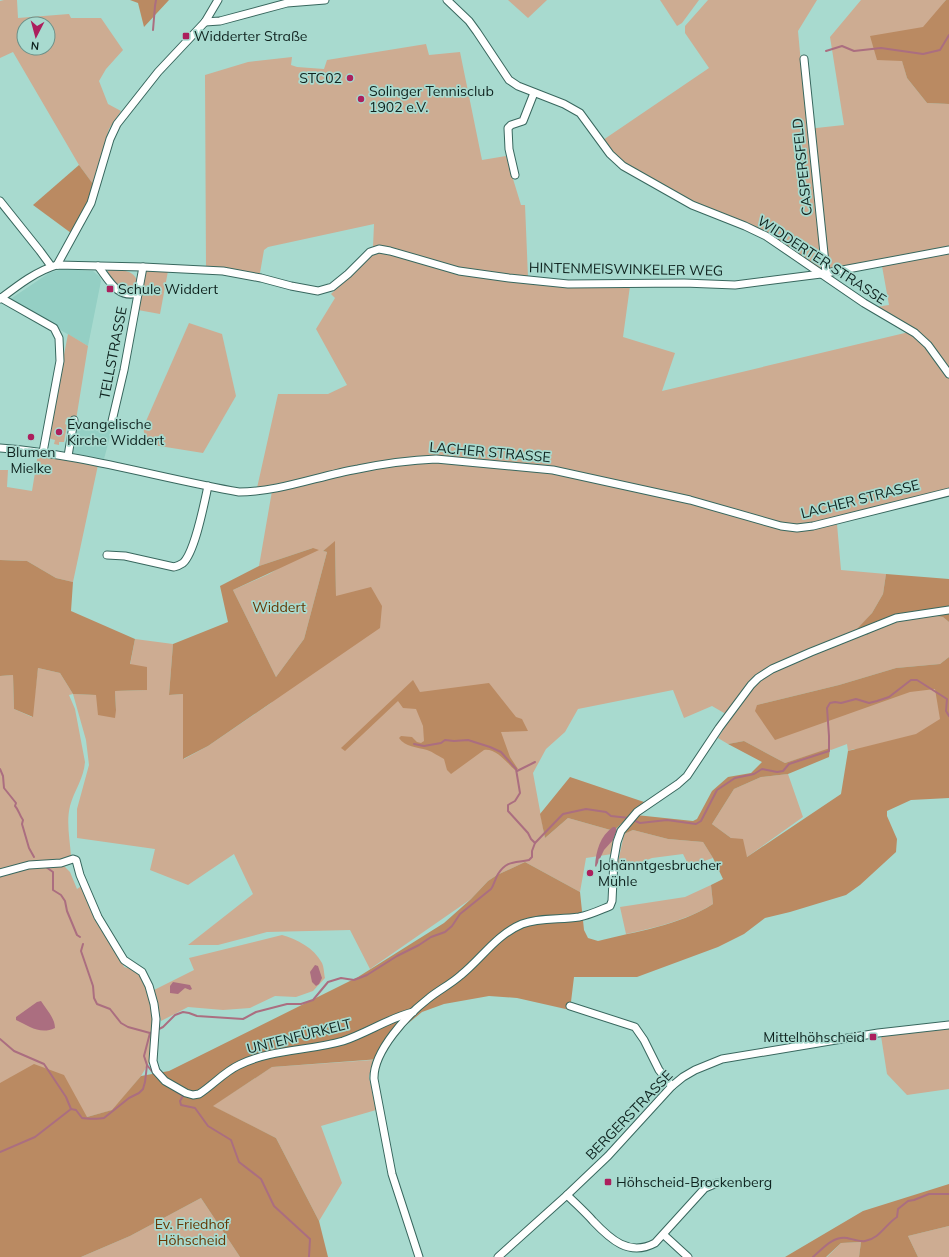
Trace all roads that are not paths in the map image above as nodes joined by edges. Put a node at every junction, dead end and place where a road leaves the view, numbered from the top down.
1 (218, 0) edge
2 (325, 0) edge
3 (447, 0) edge
4 (205, 22) junction
5 (804, 59) dead end
6 (534, 93) junction
7 (515, 175) dead end
8 (0, 201) edge
9 (949, 250) edge
10 (54, 266) junction
11 (98, 266) junction
12 (142, 267) junction
13 (824, 274) junction
14 (138, 293) junction
15 (1, 298) edge
16 (949, 374) edge
17 (74, 420) dead end
18 (112, 422) dead end
19 (0, 448) edge
20 (43, 452) junction
21 (68, 456) junction
22 (208, 486) junction
23 (949, 492) edge
24 (107, 555) dead end
25 (949, 610) edge
26 (0, 873) edge
27 (570, 1006) dead end
28 (413, 1012) junction
29 (949, 1025) edge
30 (672, 1086) junction
31 (717, 1182) dead end
32 (568, 1195) junction
33 (664, 1235) junction
34 (419, 1257) edge
35 (498, 1257) edge
36 (688, 1257) edge

1 - 4 street
2 - 4 street
3 - 6 street, WIDDERTER STRASSE
4 - 10 street
5 - 13 street, CASPERSFELD
6 - 7 street
6 - 13 street, WIDDERTER STRASSE
8 - 10 street
9 - 13 street, HINTENMEISWINKELER WEG
10 - 11 street, HINTENMEISWINKELER WEG
10 - 15 street
11 - 12 street, HINTENMEISWINKELER WEG
11 - 14 street
12 - 13 street, HINTENMEISWINKELER WEG
12 - 14 street, TELLSTRASSE
13 - 16 street, WIDDERTER STRASSE
14 - 18 street, TELLSTRASSE
15 - 20 street
17 - 21 street
19 - 20 street, LACHER STRASSE
20 - 21 street, LACHER STRASSE
21 - 22 street, LACHER STRASSE
22 - 23 street, LACHER STRASSE
22 - 24 street
25 - 28 street
26 - 28 street, UNTENFÜRKELT
27 - 30 street
28 - 34 street
29 - 30 street, BERGERSTRASSE
30 - 32 street, BERGERSTRASSE
31 - 33 street
32 - 33 street
32 - 35 street, BERGERSTRASSE
33 - 36 street

